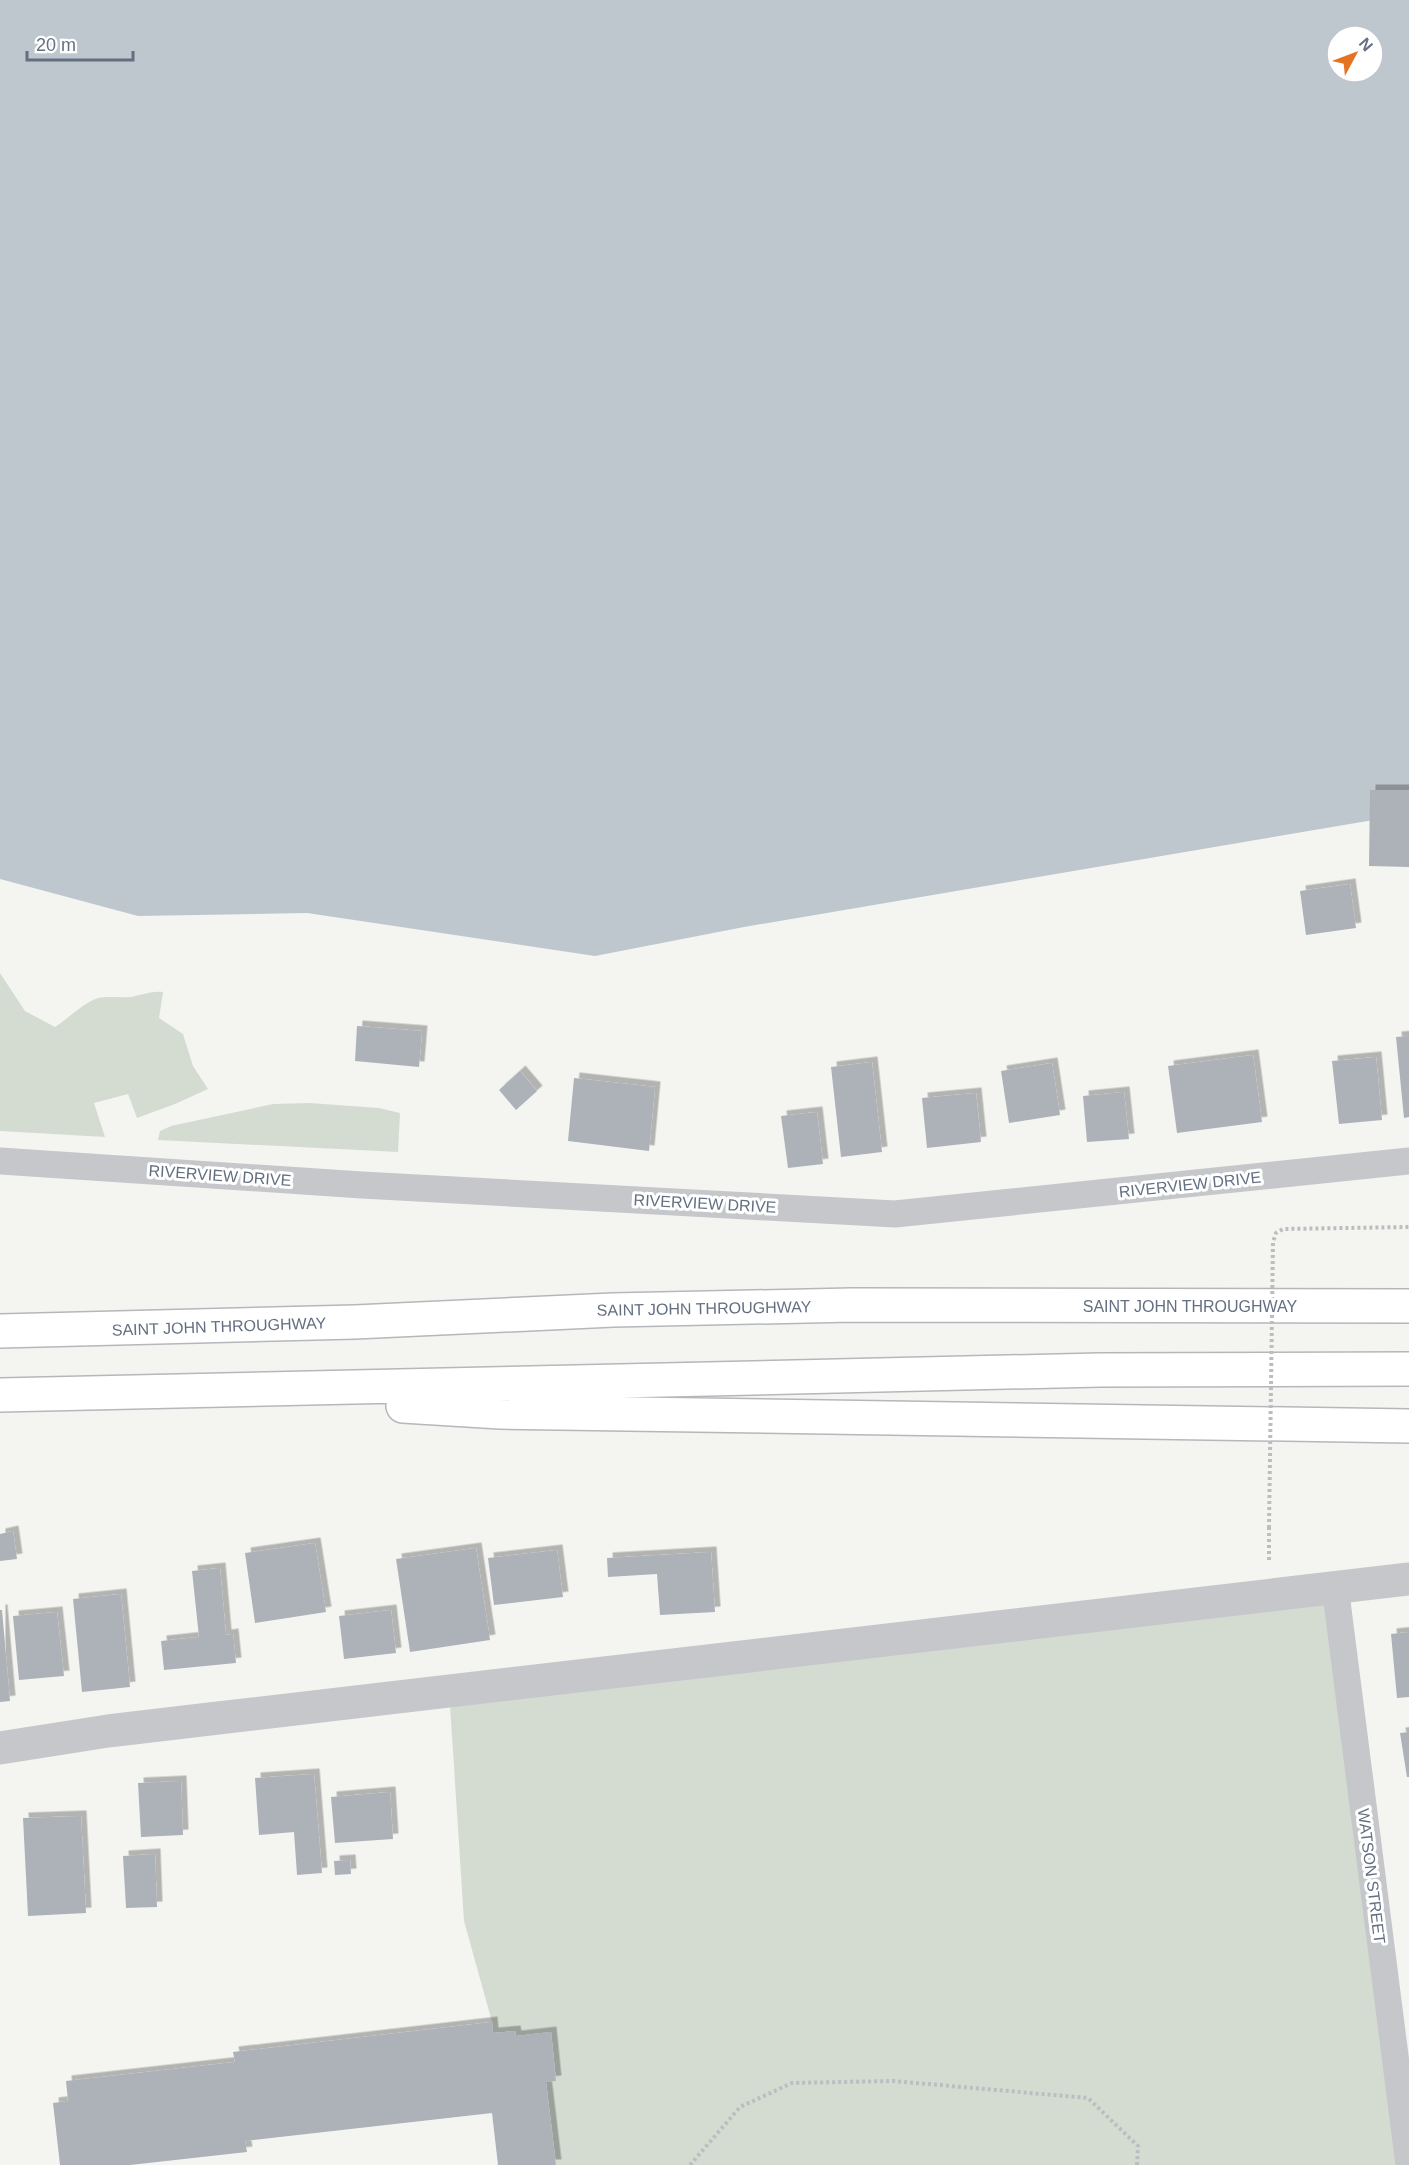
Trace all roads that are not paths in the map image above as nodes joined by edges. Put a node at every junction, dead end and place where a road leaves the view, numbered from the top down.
1 (0, 1161) edge
2 (1409, 1161) edge
3 (1409, 1306) edge
4 (0, 1331) edge
5 (1409, 1369) edge
6 (168, 1392) junction
7 (0, 1395) edge
8 (1409, 1426) edge
9 (1409, 1578) edge
10 (1335, 1586) junction
11 (0, 1748) edge
12 (1401, 2035) edge
13 (1409, 2165) edge

1 - 2 street, RIVERVIEW DRIVE
3 - 4 highway, SAINT JOHN THROUGHWAY
5 - 6 highway
6 - 7 highway
6 - 8 highway
9 - 10 street
10 - 11 street
10 - 12 street, WATSON STREET
12 - 13 street, WATSON STREET

